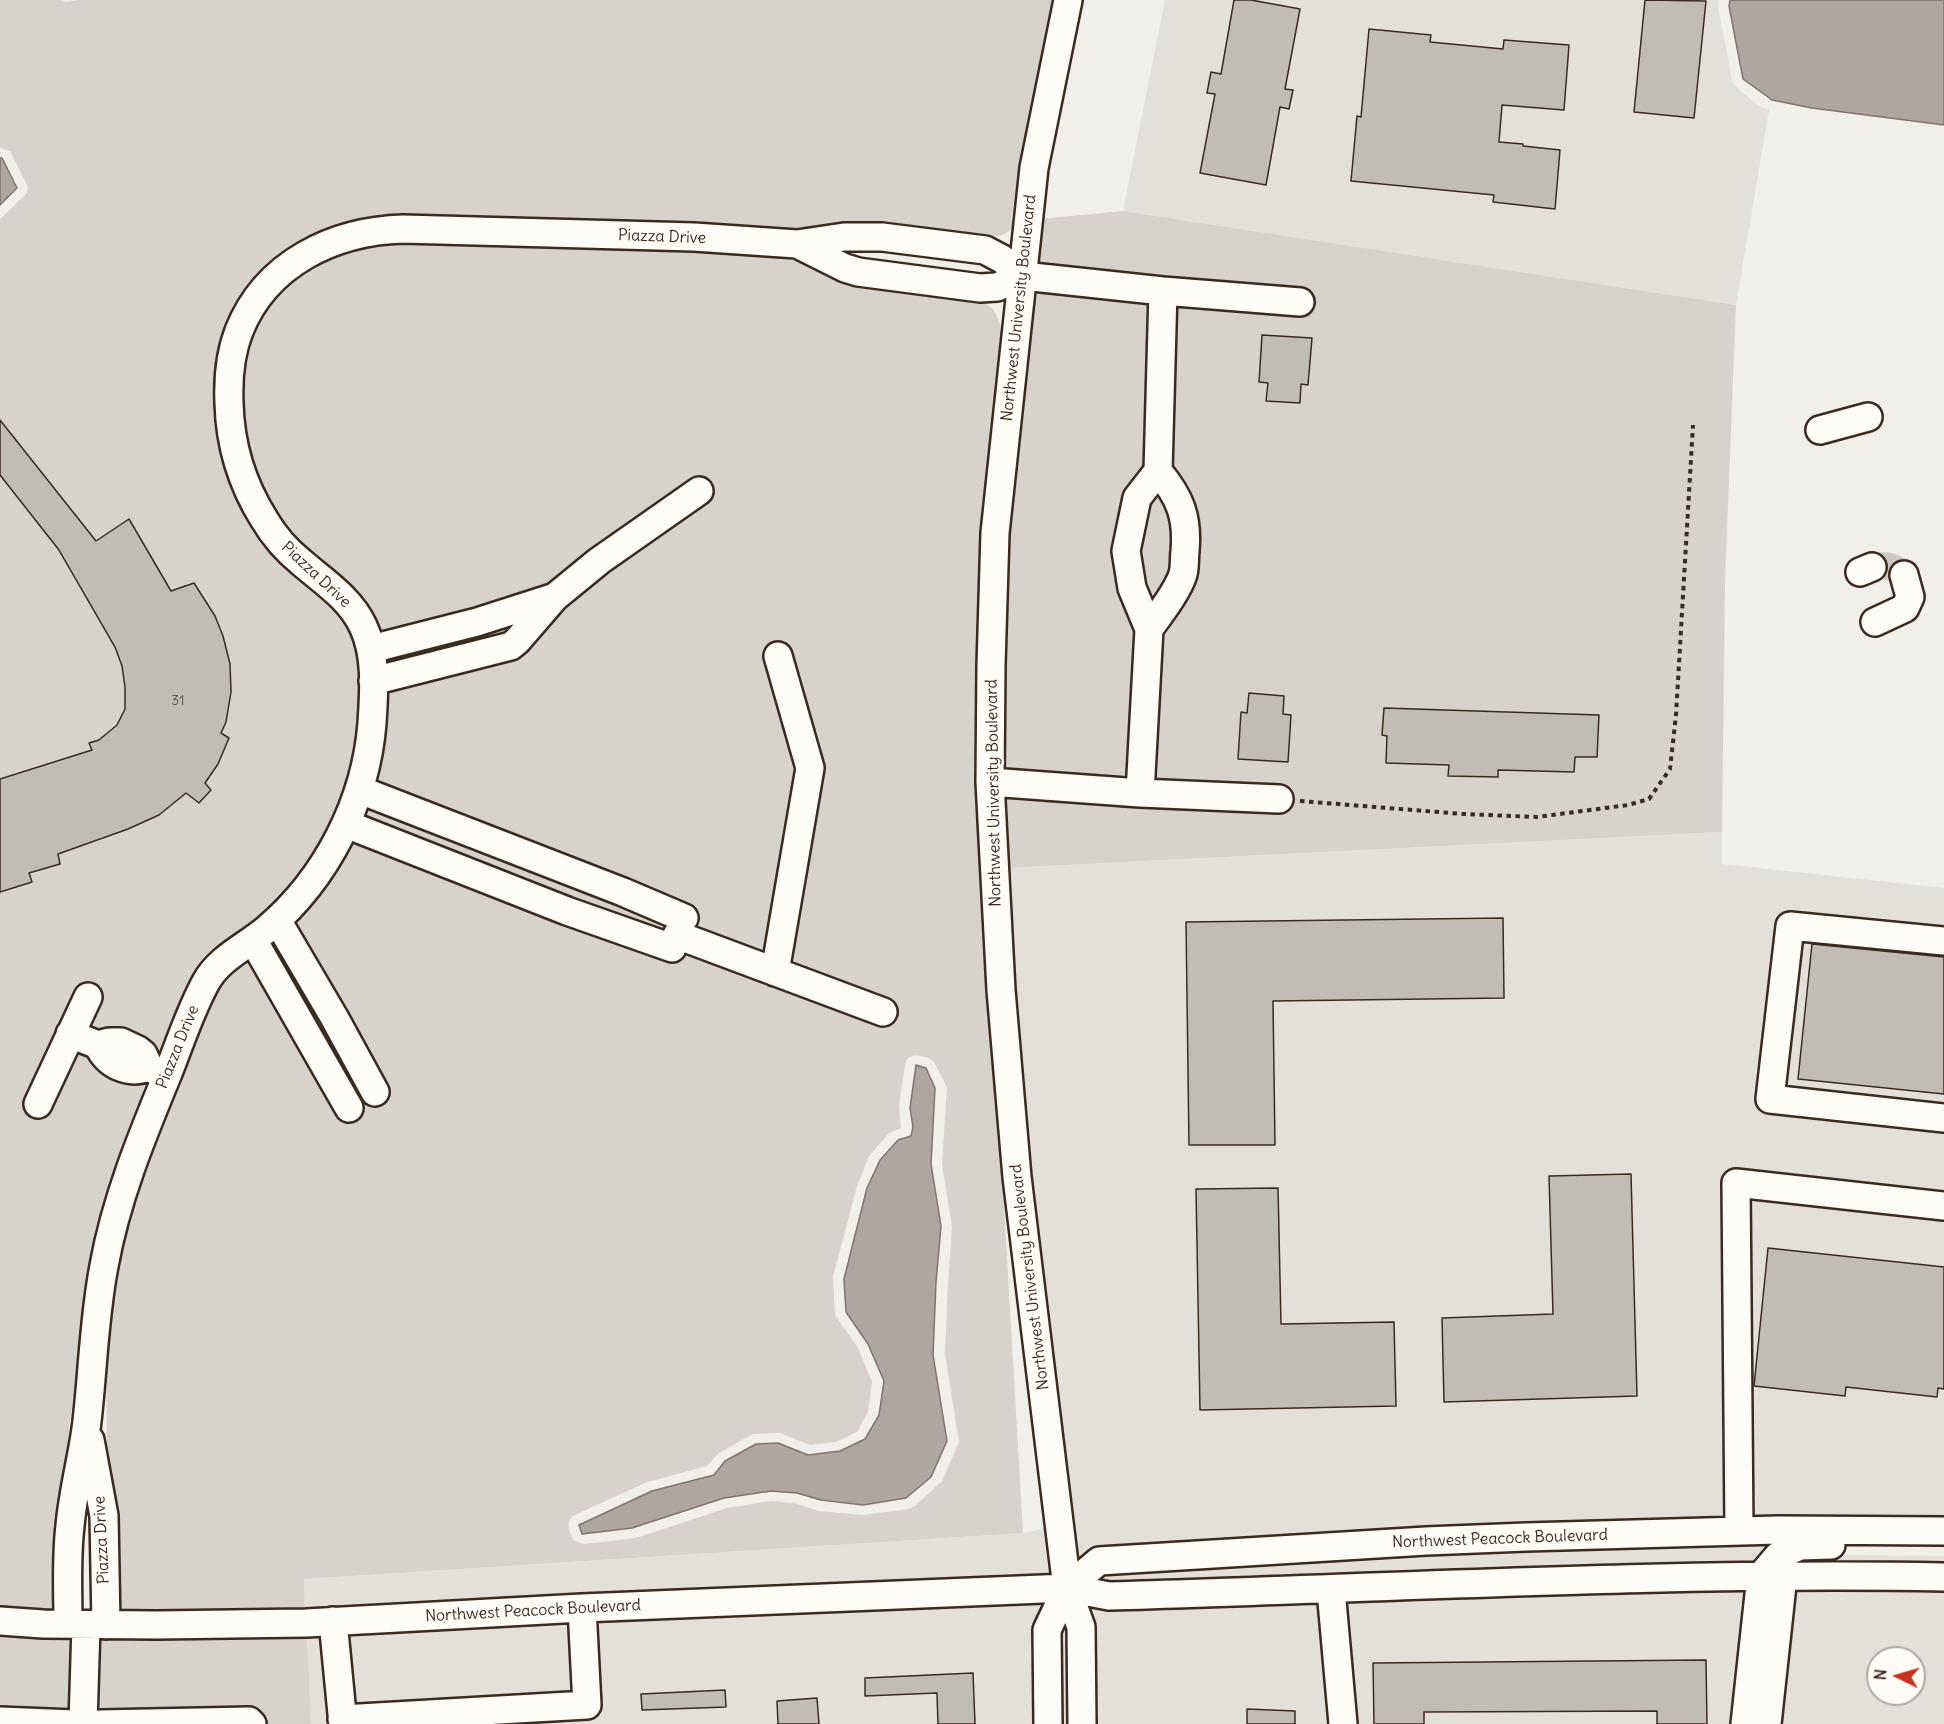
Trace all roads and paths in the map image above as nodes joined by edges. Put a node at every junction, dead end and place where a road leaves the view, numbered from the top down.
1 (1068, 0) edge
2 (797, 244) junction
3 (1023, 276) junction
4 (1163, 291) junction
5 (1300, 302) dead end
6 (1868, 417) dead end
7 (1693, 425) dead end
8 (1820, 430) dead end
9 (1158, 471) junction
10 (699, 491) dead end
11 (1904, 575) dead end
12 (555, 597) junction
13 (1875, 622) dead end
14 (1149, 629) junction
15 (371, 649) junction
16 (778, 656) dead end
17 (373, 681) junction
18 (990, 782) junction
19 (360, 790) junction
20 (1140, 793) junction
21 (1279, 800) joint
22 (346, 824) junction
23 (277, 920) junction
24 (678, 934) junction
25 (253, 940) junction
26 (1944, 942) edge
27 (775, 972) junction
28 (88, 997) dead end
29 (883, 1012) dead end
30 (70, 1035) junction
31 (158, 1071) junction
32 (375, 1092) dead end
33 (38, 1104) dead end
34 (349, 1108) dead end
35 (1944, 1118) edge
36 (1944, 1206) edge
37 (87, 1421) junction
38 (1738, 1531) junction
39 (1944, 1532) edge
40 (1944, 1546) edge
41 (1772, 1576) junction
42 (1944, 1577) edge
43 (1067, 1588) junction
44 (1331, 1590) junction
45 (582, 1608) junction
46 (0, 1621) edge
47 (333, 1621) junction
48 (86, 1624) junction
49 (588, 1714) edge
50 (393, 1720) edge
51 (0, 1721) edge
52 (342, 1721) edge
53 (74, 1724) edge
54 (83, 1724) edge
55 (100, 1724) edge
56 (252, 1724) edge
57 (1048, 1724) edge
58 (1082, 1724) edge
59 (1343, 1724) edge
60 (1745, 1724) edge
61 (1767, 1724) edge

1 - 3 street, Northwest University Boulevard
2 - 3 street, Piazza Drive
2 - 3 street, Piazza Drive
2 - 15 street, Piazza Drive
3 - 4 street
3 - 18 street, Northwest University Boulevard
4 - 5 street
4 - 9 street
6 - 8 street
7 - 21 path
9 - 14 street
9 - 14 street
10 - 12 street
11 - 13 street
12 - 15 street
12 - 17 street
14 - 20 street
15 - 17 street, Piazza Drive
16 - 27 street
17 - 19 street, Piazza Drive
18 - 20 street
18 - 43 street, Northwest University Boulevard
19 - 22 street, Piazza Drive
19 - 24 street
20 - 21 street
22 - 23 street, Piazza Drive
22 - 24 street
23 - 25 street, Piazza Drive
23 - 32 street
24 - 27 street
25 - 31 street, Piazza Drive
25 - 34 street
26 - 35 street
27 - 29 street
28 - 30 street
30 - 31 street
30 - 33 street
31 - 37 street, Piazza Drive
36 - 38 street
37 - 48 street, Piazza Drive
37 - 48 street, Piazza Drive
38 - 39 street, Northwest Peacock Boulevard
38 - 43 street, Northwest Peacock Boulevard
40 - 41 street
41 - 42 street, Northwest Peacock Boulevard
41 - 44 street, Northwest Peacock Boulevard
41 - 60 street
41 - 61 street
43 - 44 street, Northwest Peacock Boulevard
43 - 45 street, Northwest Peacock Boulevard
43 - 57 street
43 - 58 street, Northwest University Boulevard
44 - 59 street
45 - 47 street, Northwest Peacock Boulevard
45 - 49 street
46 - 48 street, Northwest Peacock Boulevard
47 - 48 street, Northwest Peacock Boulevard
47 - 52 street
48 - 54 street
49 - 50 street
50 - 52 street
51 - 53 street
55 - 56 street

